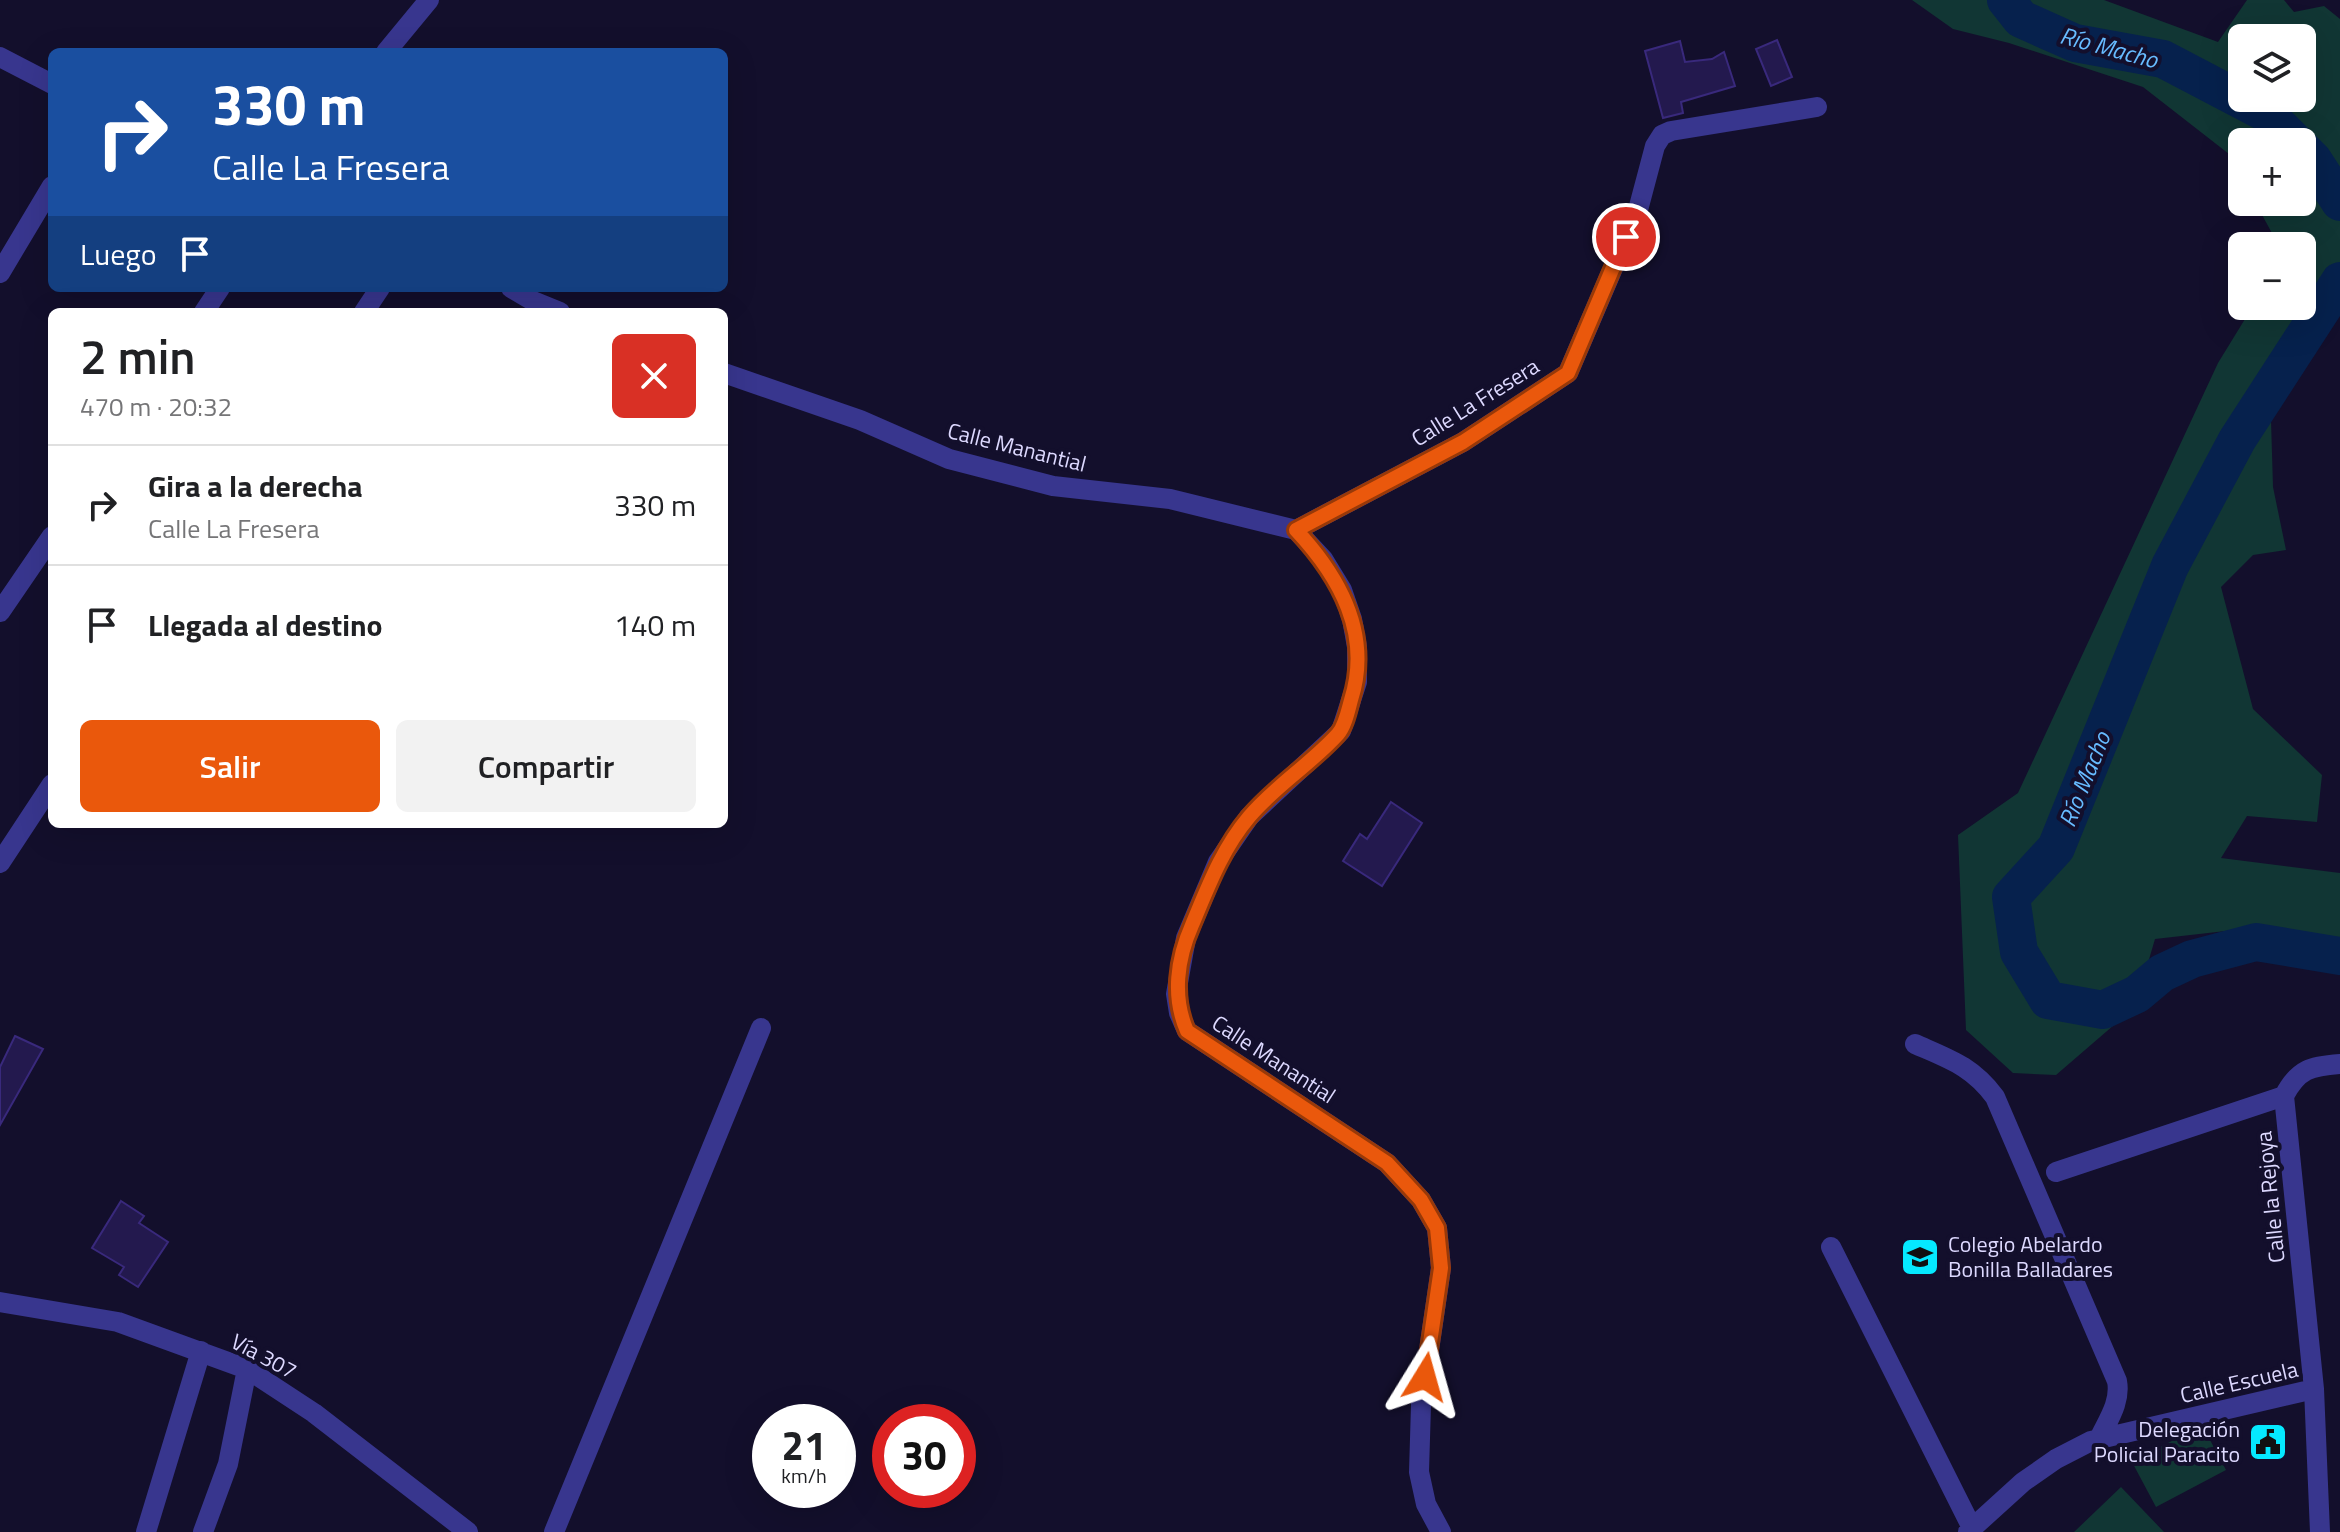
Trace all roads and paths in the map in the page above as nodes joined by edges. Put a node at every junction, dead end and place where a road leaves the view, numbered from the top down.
1 (429, 0) edge
2 (389, 48) edge
3 (0, 57) edge
4 (48, 82) edge
5 (1817, 107) dead end
6 (48, 193) edge
7 (0, 273) edge
8 (518, 292) edge
9 (550, 308) edge
10 (728, 374) edge
11 (1296, 530) junction
12 (48, 542) edge
13 (0, 612) edge
14 (48, 790) edge
15 (0, 863) edge
16 (761, 1028) dead end
17 (1915, 1044) dead end
18 (2340, 1064) edge
19 (2284, 1096) junction
20 (2056, 1172) dead end
21 (1831, 1247) dead end
22 (0, 1302) edge
23 (201, 1351) junction
24 (247, 1369) junction
25 (2314, 1389) junction
26 (2099, 1439) junction
27 (1970, 1530) edge
28 (146, 1532) edge
29 (203, 1532) edge
30 (468, 1532) edge
31 (554, 1532) edge
32 (1441, 1532) edge
33 (2320, 1532) edge

1 - 2 street
3 - 4 street
5 - 11 street, Calle La Fresera
6 - 7 street
8 - 9 street
10 - 11 street, Calle Manantial
11 - 32 street, Calle Manantial
12 - 13 street
14 - 15 street
16 - 31 street
17 - 26 street
18 - 19 street
19 - 20 street, Calle la Rejoya
19 - 25 street, Calle la Rejoya
21 - 27 street
22 - 23 street, Vía 307
23 - 24 street, Vía 307
23 - 28 street
24 - 29 street
24 - 30 street, Vía 307
25 - 26 street, Calle Escuela
25 - 33 street, Calle la Rejoya
26 - 27 street, Calle Escuela

